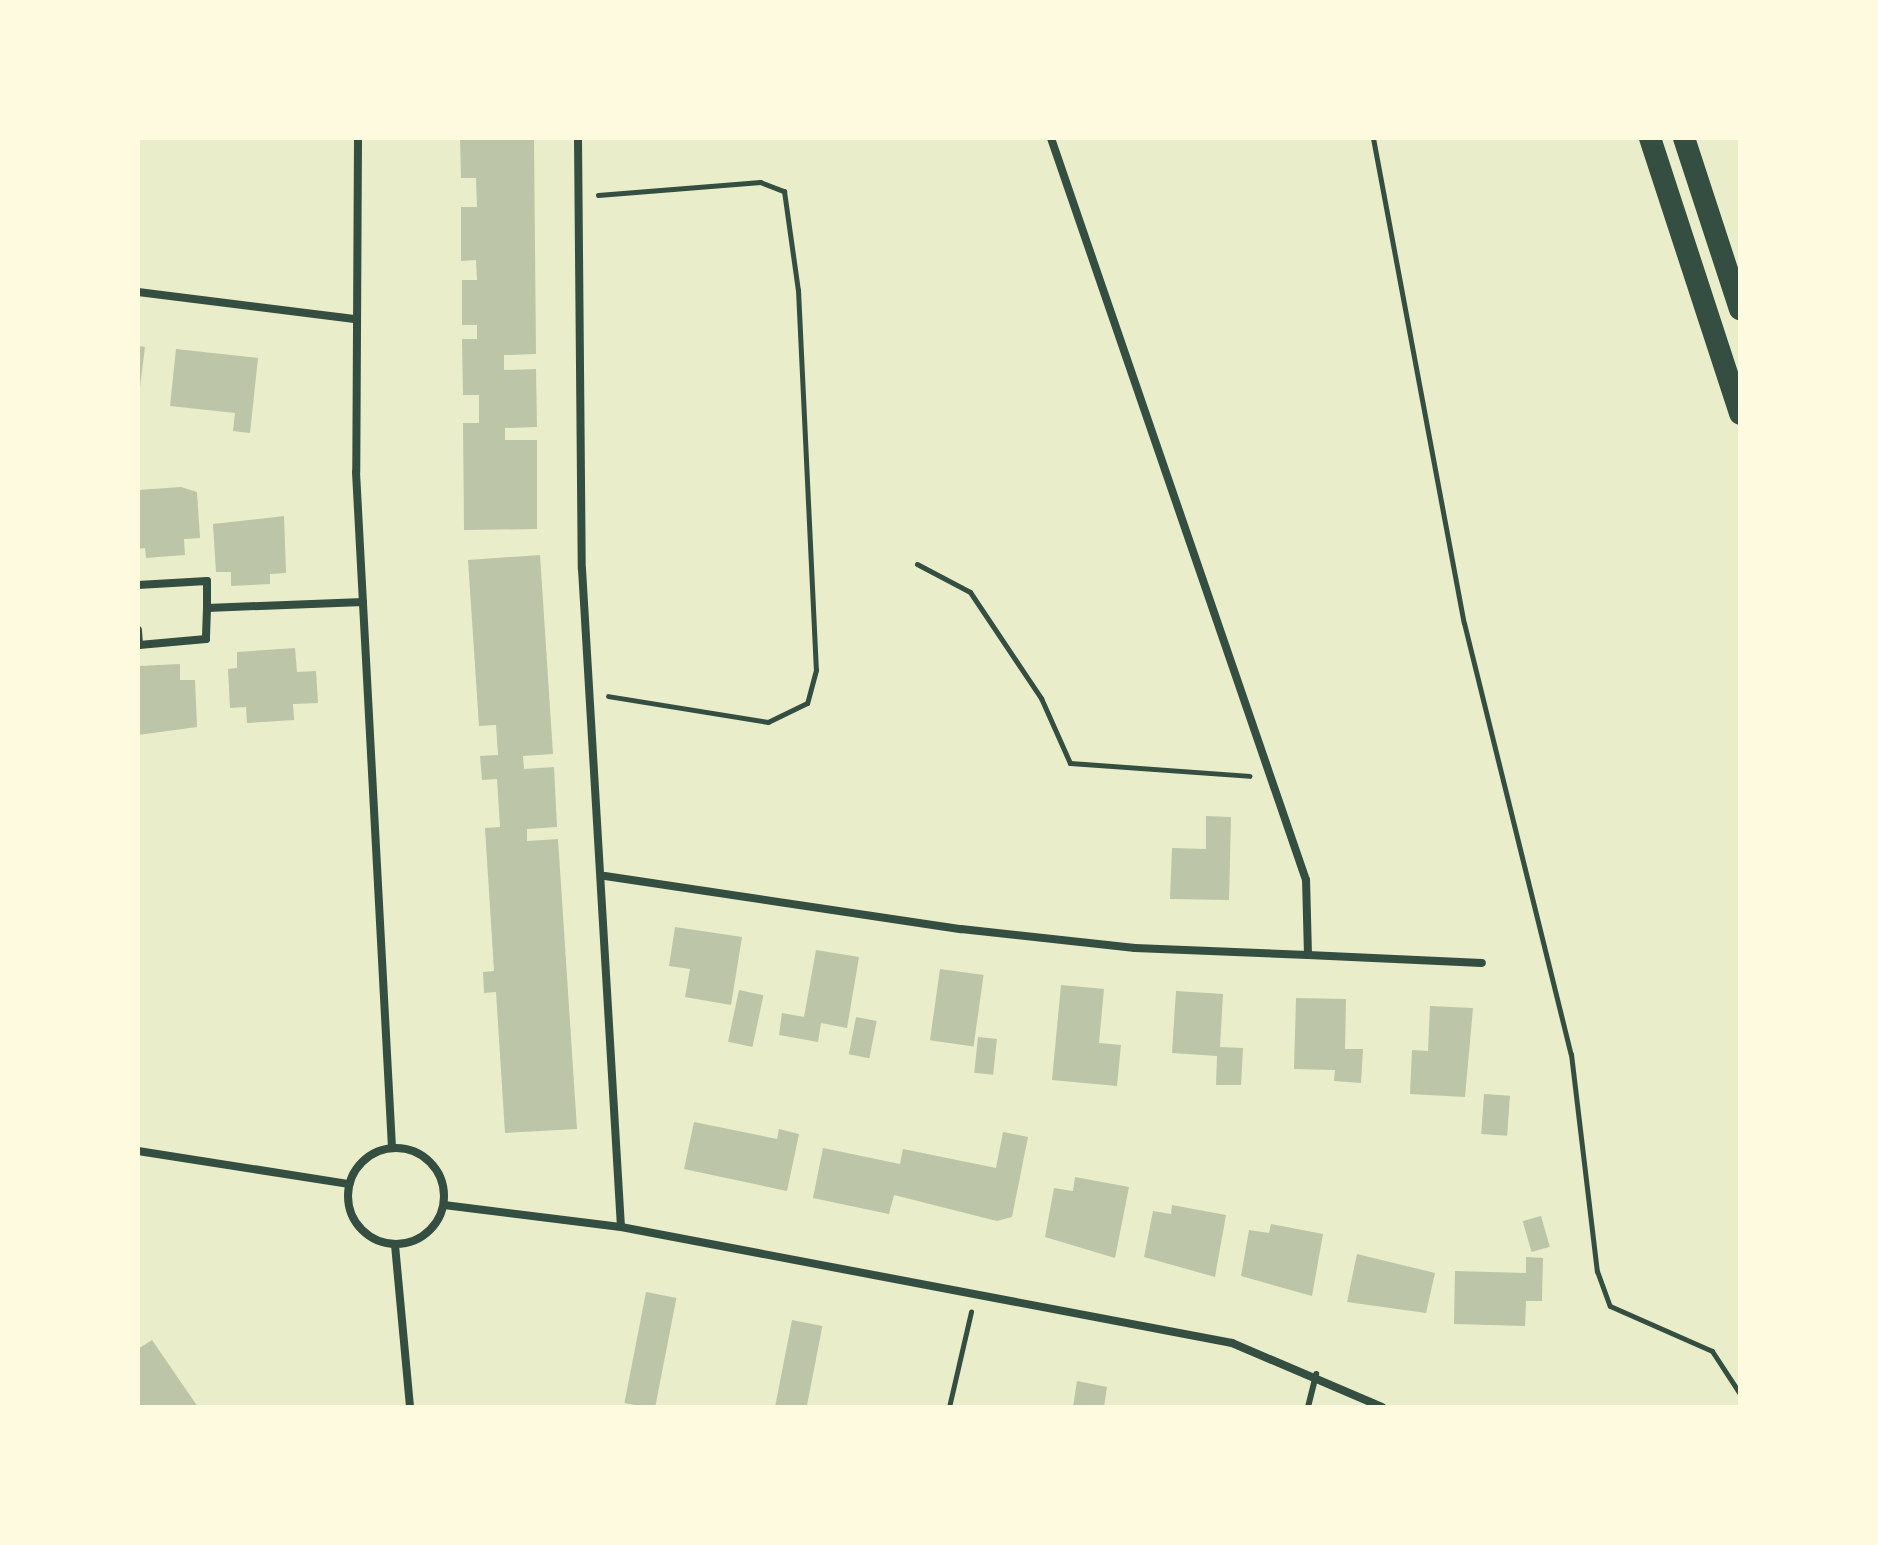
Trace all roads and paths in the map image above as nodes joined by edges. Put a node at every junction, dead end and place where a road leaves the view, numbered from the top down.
1 (358, 138) edge
2 (578, 138) edge
3 (1051, 138) edge
4 (1373, 138) edge
5 (1650, 138) edge
6 (1684, 138) edge
7 (577, 197) junction
8 (138, 292) edge
9 (1740, 309) edge
10 (356, 319) junction
11 (1740, 414) edge
12 (917, 564) dead end
13 (138, 585) edge
14 (363, 602) junction
15 (207, 608) junction
16 (138, 630) edge
17 (592, 693) junction
18 (1271, 777) junction
19 (605, 876) junction
20 (1308, 955) junction
21 (1482, 963) dead end
22 (392, 1147) junction
23 (138, 1151) edge
24 (349, 1184) junction
25 (444, 1205) junction
26 (621, 1227) junction
27 (395, 1245) junction
28 (976, 1292) junction
29 (1316, 1374) junction
30 (1740, 1394) edge
31 (410, 1407) edge
32 (949, 1407) edge
33 (1308, 1407) edge
34 (1382, 1407) edge

1 - 10 street
2 - 7 street
3 - 18 street
4 - 30 path
5 - 11 highway
6 - 9 highway
7 - 17 street
7 - 17 path
8 - 10 street
10 - 14 street
12 - 18 path
13 - 15 street
14 - 15 street
14 - 22 street
15 - 16 street
17 - 19 street
18 - 20 street
19 - 20 street
19 - 26 street
20 - 21 street
22 - 24 street
22 - 25 street
23 - 24 street
24 - 27 street
25 - 26 street
25 - 27 street
26 - 28 street
27 - 31 street
28 - 29 street
28 - 32 path
29 - 33 lane
29 - 34 street

